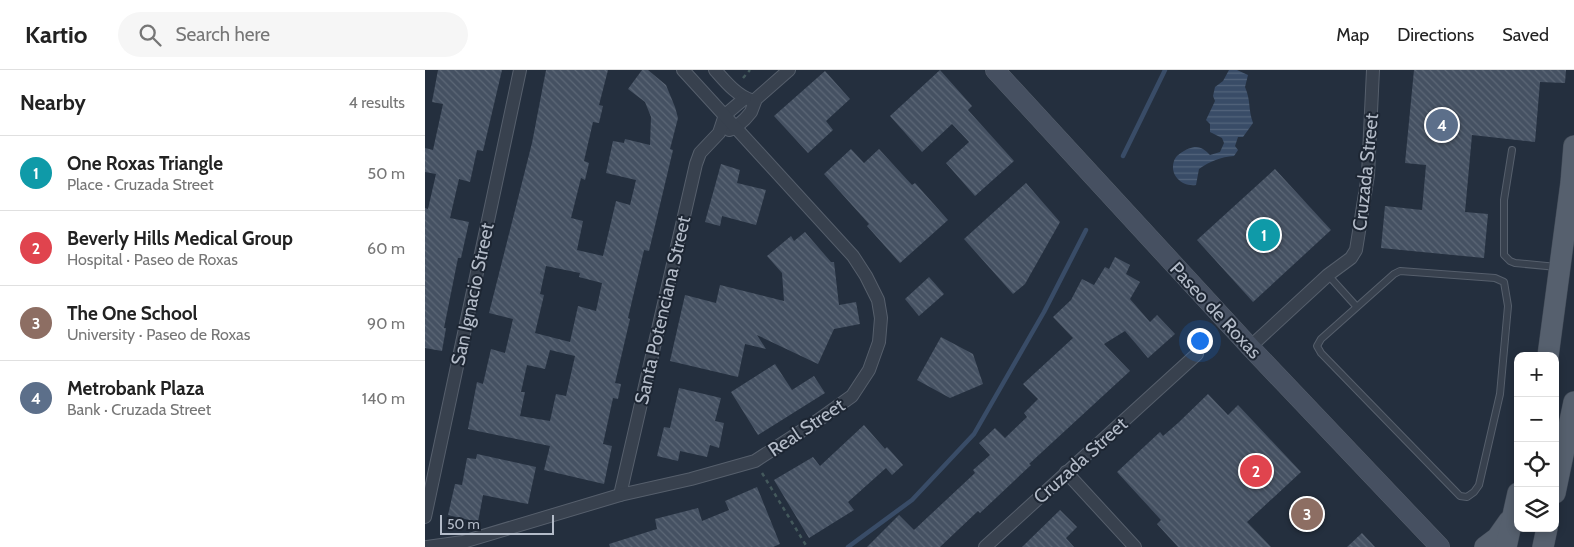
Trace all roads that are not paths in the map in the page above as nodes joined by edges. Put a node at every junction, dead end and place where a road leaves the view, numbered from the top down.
1 (520, 70) edge
2 (683, 70) edge
3 (715, 70) edge
4 (789, 70) edge
5 (995, 70) edge
6 (1373, 70) edge
7 (750, 98) junction
8 (725, 116) junction
9 (735, 128) junction
10 (719, 133) junction
11 (1574, 146) edge
12 (1512, 150) dead end
13 (1561, 267) junction
14 (1328, 275) junction
15 (1356, 306) junction
16 (1251, 347) junction
17 (1549, 352) edge
18 (1197, 354) dead end
19 (1574, 402) edge
20 (1066, 472) junction
21 (1556, 487) edge
22 (620, 495) junction
23 (1514, 507) edge
24 (1514, 511) edge
25 (425, 517) edge
26 (1546, 532) edge
27 (427, 547) edge
28 (985, 547) edge
29 (1135, 547) edge
30 (1440, 547) edge
31 (1485, 547) edge
32 (1506, 547) edge
33 (1543, 547) edge

1 - 25 street, San Ignacio Street
2 - 8 street, Real Street
3 - 7 street
4 - 7 street, Santa Potenciana Street
5 - 16 main road, Paseo de Roxas
6 - 14 street, Cruzada Street
7 - 8 street, Santa Potenciana Street
7 - 9 street, Santa Potenciana Street
8 - 9 street, Real Street
8 - 10 street, Santa Potenciana Street
9 - 10 street, Santa Potenciana Street
9 - 22 street, Real Street
10 - 22 street, Santa Potenciana Street
11 - 13 main road
12 - 13 lane
13 - 17 main road
14 - 15 lane
14 - 16 street, Cruzada Street
15 - 15 lane
16 - 30 main road, Paseo de Roxas
18 - 20 street, Cruzada Street
19 - 21 main road
20 - 28 street, Cruzada Street
20 - 29 street
22 - 27 street, Real Street
23 - 31 main road
24 - 32 main road
26 - 33 main road

